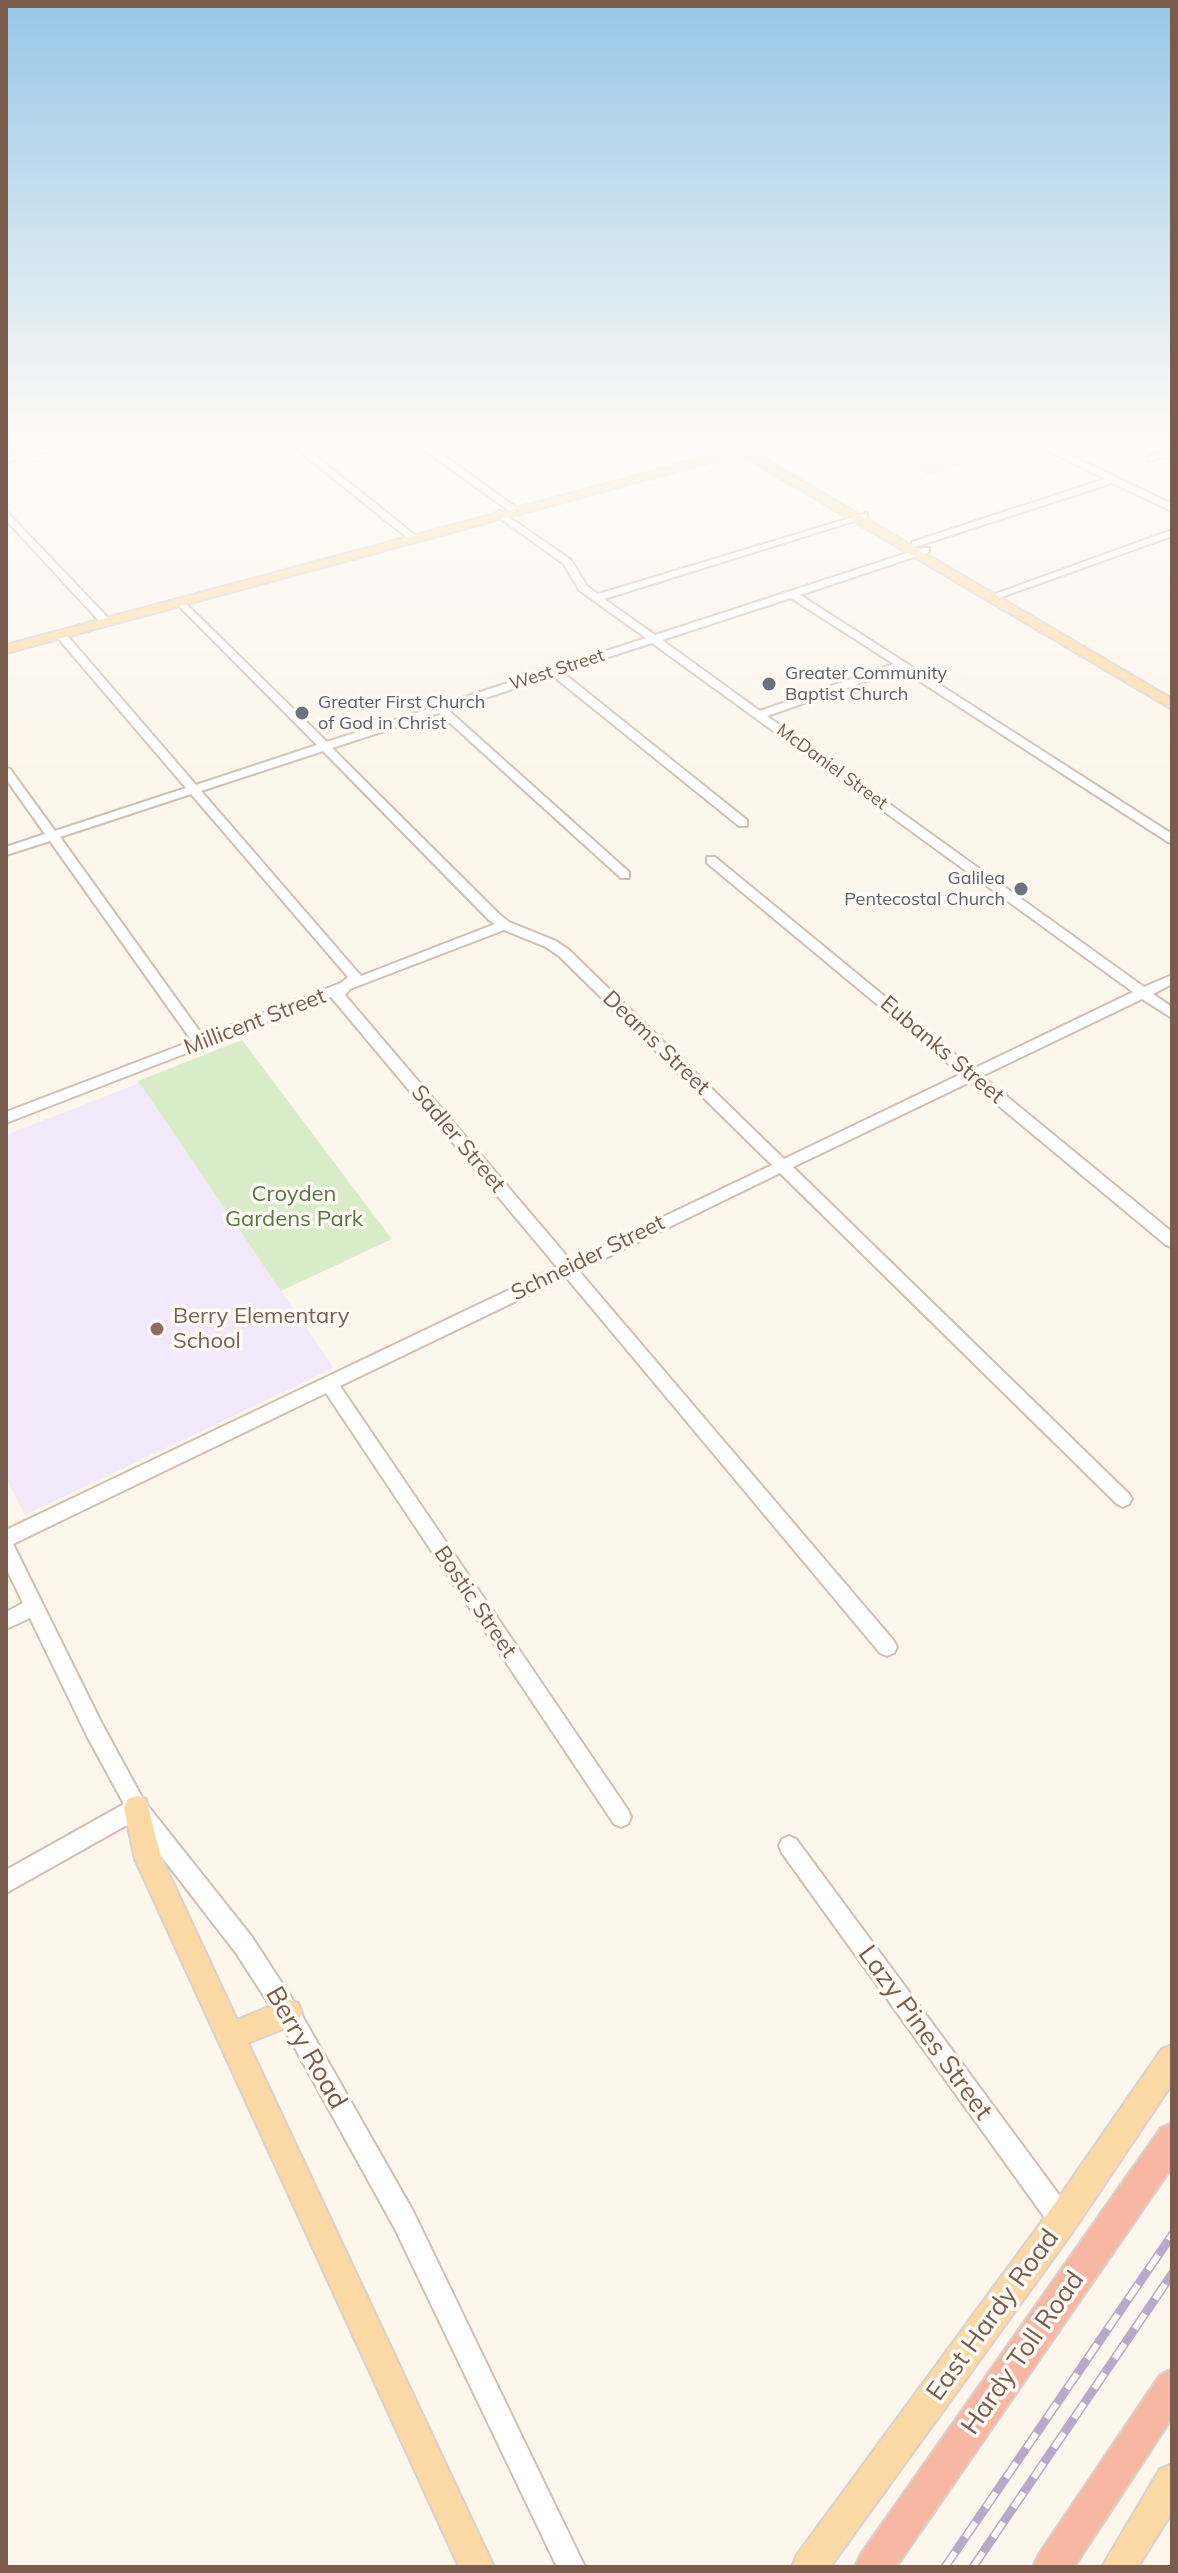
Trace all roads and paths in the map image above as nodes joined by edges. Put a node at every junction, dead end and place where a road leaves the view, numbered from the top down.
1 (46, 557) edge
2 (344, 557) edge
3 (561, 557) edge
4 (727, 557) edge
5 (896, 557) edge
6 (933, 557) edge
7 (1104, 557) edge
8 (792, 594) junction
9 (997, 595) junction
10 (596, 598) junction
11 (181, 602) junction
12 (106, 622) junction
13 (61, 635) junction
14 (653, 639) junction
15 (6, 649) edge
16 (1095, 653) junction
17 (902, 665) junction
18 (554, 671) junction
19 (1172, 694) edge
20 (1172, 705) edge
21 (441, 709) junction
22 (760, 715) junction
23 (326, 747) junction
24 (6, 771) edge
25 (193, 790) junction
26 (743, 823) dead end
27 (53, 836) junction
28 (1172, 839) edge
29 (6, 851) edge
30 (711, 860) dead end
31 (625, 875) dead end
32 (504, 925) junction
33 (1172, 979) edge
34 (348, 986) junction
35 (1143, 993) junction
36 (1172, 1014) edge
37 (200, 1042) junction
38 (971, 1074) junction
39 (6, 1118) edge
40 (781, 1166) junction
41 (1172, 1241) edge
42 (567, 1267) junction
43 (330, 1386) junction
44 (1123, 1499) dead end
45 (6, 1539) edge
46 (6, 1549) edge
47 (34, 1607) junction
48 (6, 1621) edge
49 (887, 1647) dead end
50 (137, 1808) junction
51 (621, 1817) dead end
52 (789, 1846) dead end
53 (6, 1882) edge
54 (288, 2013) junction
55 (230, 2037) junction
56 (1172, 2059) edge
57 (1172, 2139) edge
58 (1062, 2220) junction
59 (1172, 2387) edge
60 (1169, 2496) edge
61 (477, 2567) edge
62 (571, 2567) edge
63 (809, 2567) edge
64 (874, 2567) edge
65 (1052, 2567) edge
66 (1119, 2567) edge

1 - 12 street
2 - 11 main road
3 - 10 street, McDaniel Street
4 - 10 street
5 - 8 street, West Street
6 - 9 main road
7 - 9 street
8 - 14 street, West Street
8 - 17 street
9 - 16 main road
10 - 14 street, McDaniel Street
11 - 12 main road
11 - 23 street, Deams Street
12 - 13 main road
13 - 15 main road
13 - 25 street, Sadler Street
14 - 18 street, West Street
14 - 22 street, McDaniel Street
16 - 19 main road
16 - 20 main road
17 - 22 street
17 - 28 street
18 - 21 street, West Street
18 - 26 street
21 - 23 street, West Street
21 - 31 street
22 - 35 street, McDaniel Street
23 - 25 street, West Street
23 - 32 street, Deams Street
24 - 27 street
25 - 27 street, West Street
25 - 34 street, Sadler Street
27 - 29 street, West Street
27 - 37 street
30 - 38 street, Eubanks Street
32 - 34 street, Millicent Street
32 - 40 street, Deams Street
33 - 35 street, Schneider Street
34 - 37 street, Millicent Street
34 - 42 street, Sadler Street
35 - 36 street, McDaniel Street
35 - 38 street, Schneider Street
37 - 39 street, Millicent Street
38 - 40 street, Schneider Street
38 - 41 street, Eubanks Street
40 - 42 street, Schneider Street
40 - 44 street, Deams Street
42 - 43 street, Schneider Street
42 - 49 street, Sadler Street
43 - 45 street, Schneider Street
43 - 51 street, Bostic Street
46 - 47 street, Berry Road
47 - 48 street
47 - 50 street, Berry Road
50 - 53 street
50 - 54 street, Berry Road
50 - 55 main road
52 - 58 street, Lazy Pines Street
54 - 55 main road
54 - 62 street, Berry Road
55 - 61 main road
56 - 58 main road, East Hardy Road
57 - 64 highway, Hardy Toll Road
58 - 63 main road, East Hardy Road
59 - 65 highway
60 - 66 main road

